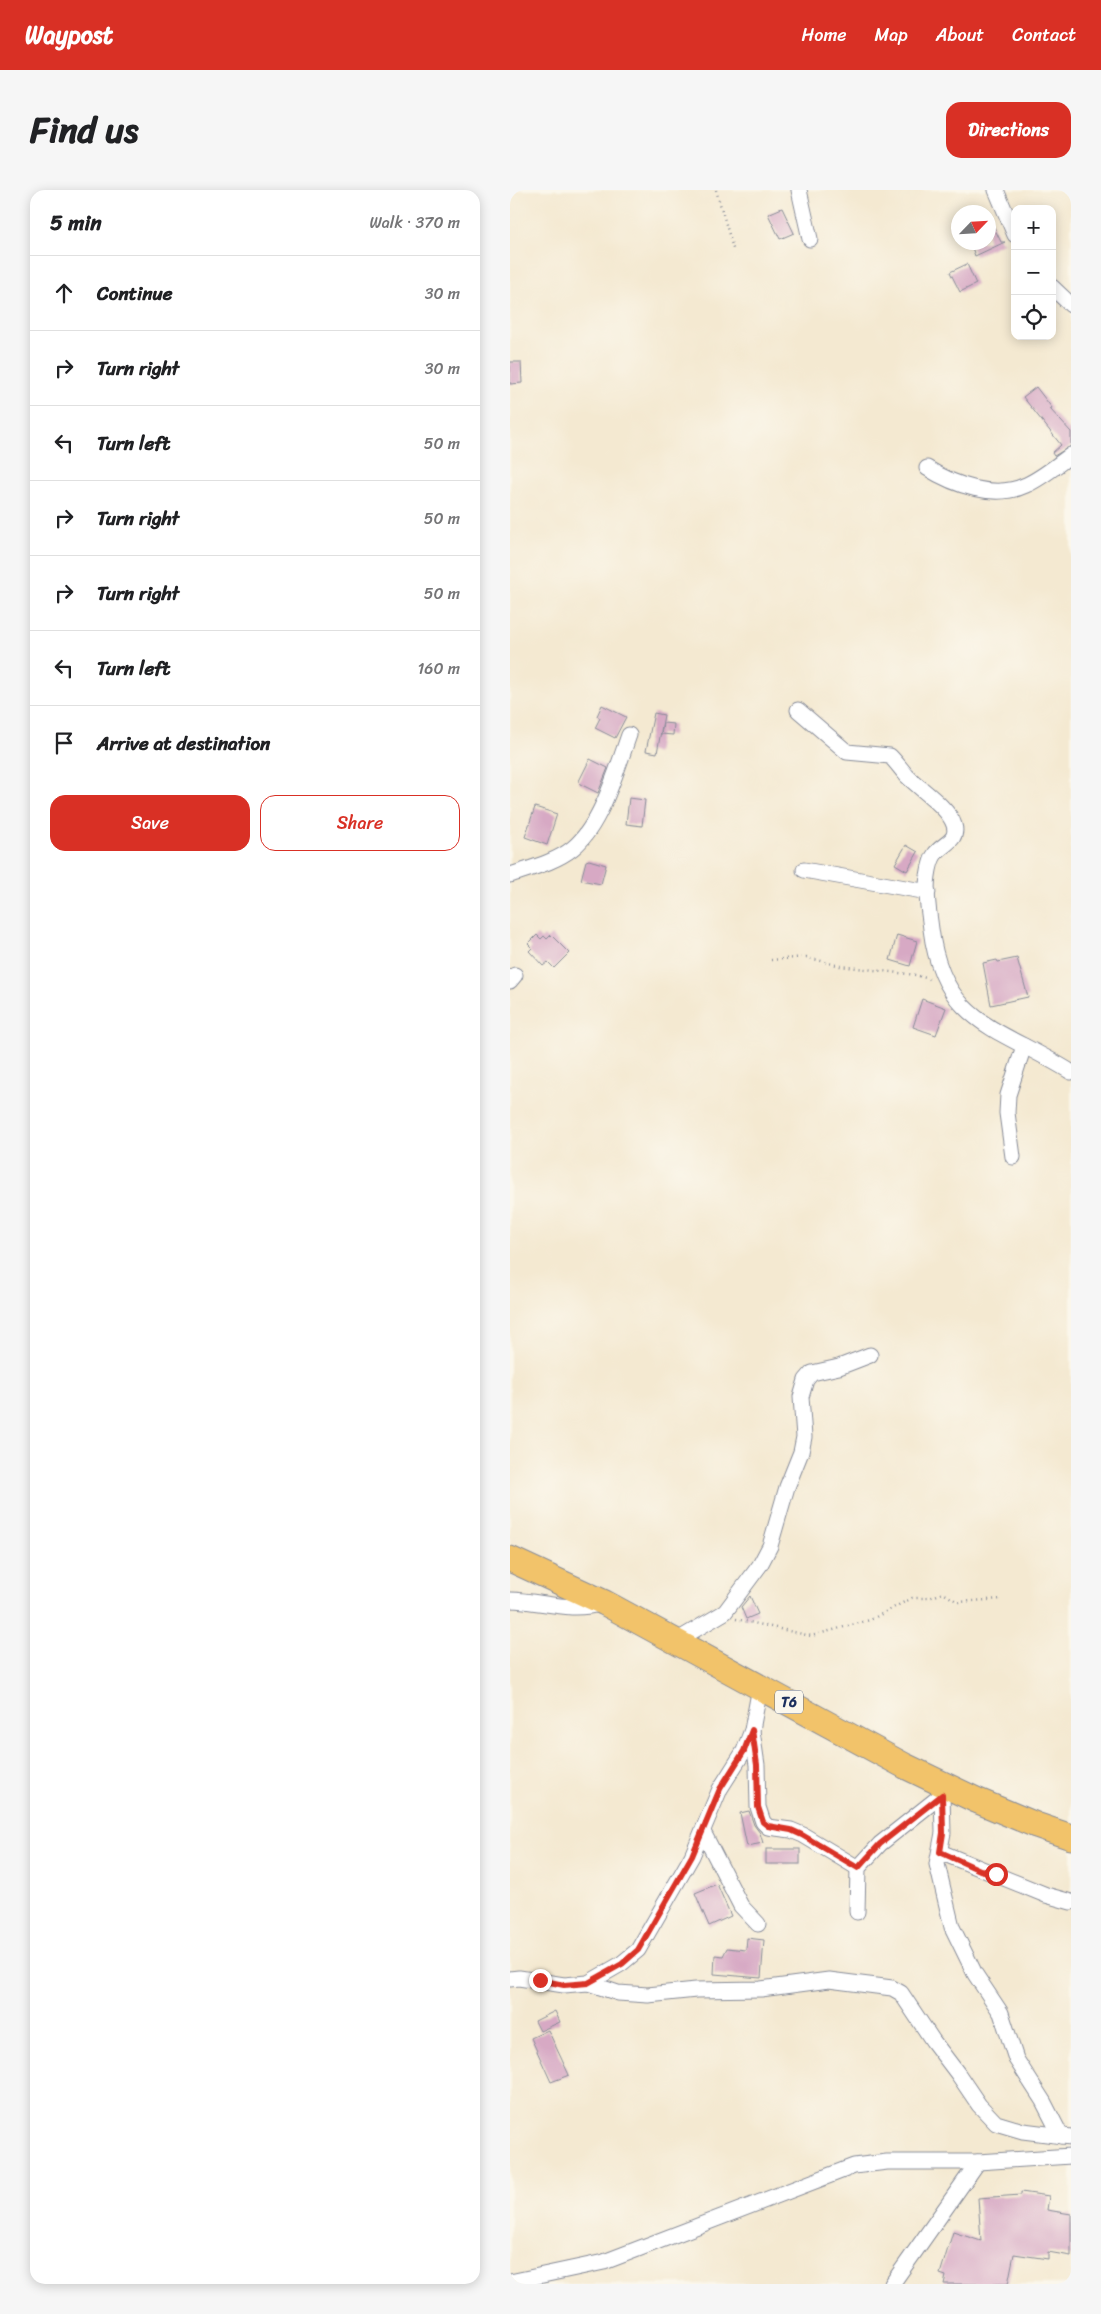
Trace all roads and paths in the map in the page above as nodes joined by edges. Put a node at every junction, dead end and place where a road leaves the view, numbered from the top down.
1 (716, 190) edge
2 (799, 190) edge
3 (996, 190) edge
4 (1011, 226) edge
5 (810, 240) dead end
6 (734, 252) dead end
7 (1056, 291) edge
8 (1071, 305) edge
9 (1071, 455) edge
10 (927, 468) dead end
11 (798, 710) dead end
12 (628, 735) dead end
13 (804, 870) dead end
14 (510, 876) edge
15 (928, 892) junction
16 (771, 960) dead end
17 (947, 985) junction
18 (1024, 1046) junction
19 (1071, 1072) edge
20 (1013, 1157) dead end
21 (870, 1356) dead end
22 (510, 1559) edge
23 (1001, 1599) dead end
24 (510, 1600) edge
25 (605, 1603) junction
26 (724, 1612) junction
27 (676, 1641) junction
28 (760, 1687) junction
29 (752, 1730) junction
30 (947, 1791) junction
31 (703, 1832) junction
32 (1071, 1837) edge
33 (940, 1852) junction
34 (858, 1868) junction
35 (1071, 1902) edge
36 (857, 1912) dead end
37 (758, 1924) dead end
38 (510, 1980) edge
39 (588, 1983) junction
40 (1066, 2136) edge
41 (1071, 2156) edge
42 (978, 2162) junction
43 (510, 2282) edge
44 (892, 2284) edge

1 - 6 path
2 - 5 street
3 - 4 street
7 - 8 street
9 - 10 street
11 - 15 street
12 - 14 street
13 - 15 street
15 - 17 street
16 - 17 path
17 - 18 street
18 - 19 street
18 - 20 street
21 - 26 street
22 - 25 highway, T6
23 - 26 path
24 - 25 street
25 - 27 highway, T6
26 - 27 street
27 - 28 highway, T6
28 - 29 street
28 - 30 highway, T6
29 - 31 street
29 - 34 street
30 - 32 highway, T6
30 - 33 street
30 - 34 street
31 - 37 street
31 - 39 street
33 - 35 street
33 - 40 street
34 - 36 street
38 - 39 street
39 - 40 street
41 - 42 street
42 - 43 street
42 - 44 street

